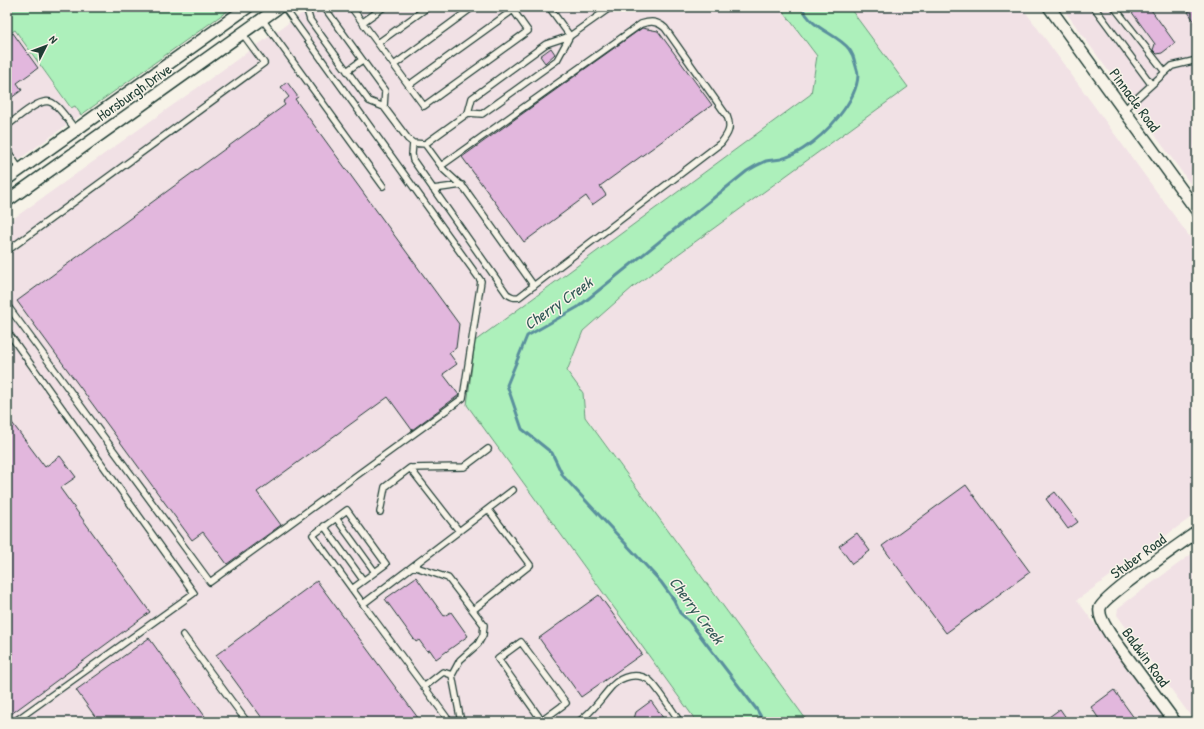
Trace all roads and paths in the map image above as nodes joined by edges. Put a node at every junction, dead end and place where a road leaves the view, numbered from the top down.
1 (248, 7) edge
2 (279, 7) edge
3 (284, 7) edge
4 (306, 7) edge
5 (324, 7) edge
6 (351, 7) edge
7 (384, 7) edge
8 (428, 7) edge
9 (473, 7) edge
10 (549, 7) edge
11 (611, 7) edge
12 (1049, 7) edge
13 (1094, 7) edge
14 (1114, 7) edge
15 (512, 8) edge
16 (262, 19) junction
17 (363, 22) junction
18 (242, 33) junction
19 (570, 36) junction
20 (378, 43) junction
21 (362, 60) junction
22 (1197, 60) edge
23 (394, 65) junction
24 (347, 71) junction
25 (1165, 72) junction
26 (1151, 84) junction
27 (409, 85) junction
28 (384, 107) junction
29 (1124, 110) junction
30 (468, 113) junction
31 (7, 126) edge
32 (76, 130) junction
33 (413, 143) junction
34 (425, 144) junction
35 (7, 150) edge
36 (441, 166) junction
37 (20, 170) junction
38 (7, 179) edge
39 (462, 185) junction
40 (383, 186) dead end
41 (433, 189) junction
42 (8, 199) edge
43 (1197, 211) edge
44 (7, 251) edge
45 (534, 286) junction
46 (7, 305) edge
47 (7, 331) edge
48 (488, 449) dead end
49 (410, 468) junction
50 (513, 490) dead end
51 (488, 508) junction
52 (380, 512) dead end
53 (336, 518) junction
54 (324, 526) junction
55 (459, 531) junction
56 (1197, 532) edge
57 (413, 566) junction
58 (375, 572) junction
59 (363, 580) junction
60 (352, 589) junction
61 (363, 604) junction
62 (1100, 608) joint
63 (473, 610) junction
64 (183, 635) dead end
65 (452, 675) junction
66 (424, 687) junction
67 (541, 721) edge
68 (14, 722) edge
69 (247, 722) edge
70 (450, 722) edge
71 (461, 722) edge
72 (578, 722) edge
73 (680, 722) edge
74 (1175, 722) edge

1 - 32 street, Horsburgh Drive
2 - 16 street, Horsburgh Drive
3 - 46 lane
4 - 24 lane
5 - 21 lane
6 - 17 lane
7 - 17 lane
8 - 20 lane
9 - 23 lane
10 - 19 lane
11 - 19 lane
12 - 29 street, Pinnacle Road
13 - 26 lane
14 - 25 lane
15 - 27 lane
15 - 27 lane
16 - 18 street, Horsburgh Drive
16 - 40 lane
17 - 20 lane
18 - 42 street, Horsburgh Drive
18 - 44 lane
19 - 30 lane
19 - 30 lane
20 - 23 lane
21 - 24 lane
21 - 28 lane
22 - 25 lane
23 - 27 lane
24 - 28 lane
25 - 26 lane
26 - 29 lane
28 - 33 lane
29 - 43 street, Pinnacle Road
30 - 34 lane
31 - 32 lane
32 - 37 street, Horsburgh Drive
33 - 34 lane
33 - 41 lane
34 - 36 lane
35 - 37 lane
36 - 39 lane
36 - 45 lane
37 - 38 street, Horsburgh Drive
39 - 41 lane
39 - 45 lane
41 - 45 lane
47 - 68 lane
48 - 49 lane
49 - 52 lane
49 - 55 lane
50 - 51 lane
51 - 55 lane
51 - 63 lane
53 - 54 lane
53 - 58 lane
53 - 58 lane
54 - 59 lane
54 - 60 lane
55 - 57 lane
56 - 62 street, Stuber Road
57 - 61 lane
57 - 63 lane
58 - 59 lane
59 - 60 lane
60 - 61 lane
61 - 66 lane
62 - 74 street, Baldwin Road
63 - 65 lane
64 - 69 lane
65 - 66 lane
65 - 71 lane
66 - 70 lane
67 - 67 lane
72 - 73 lane

